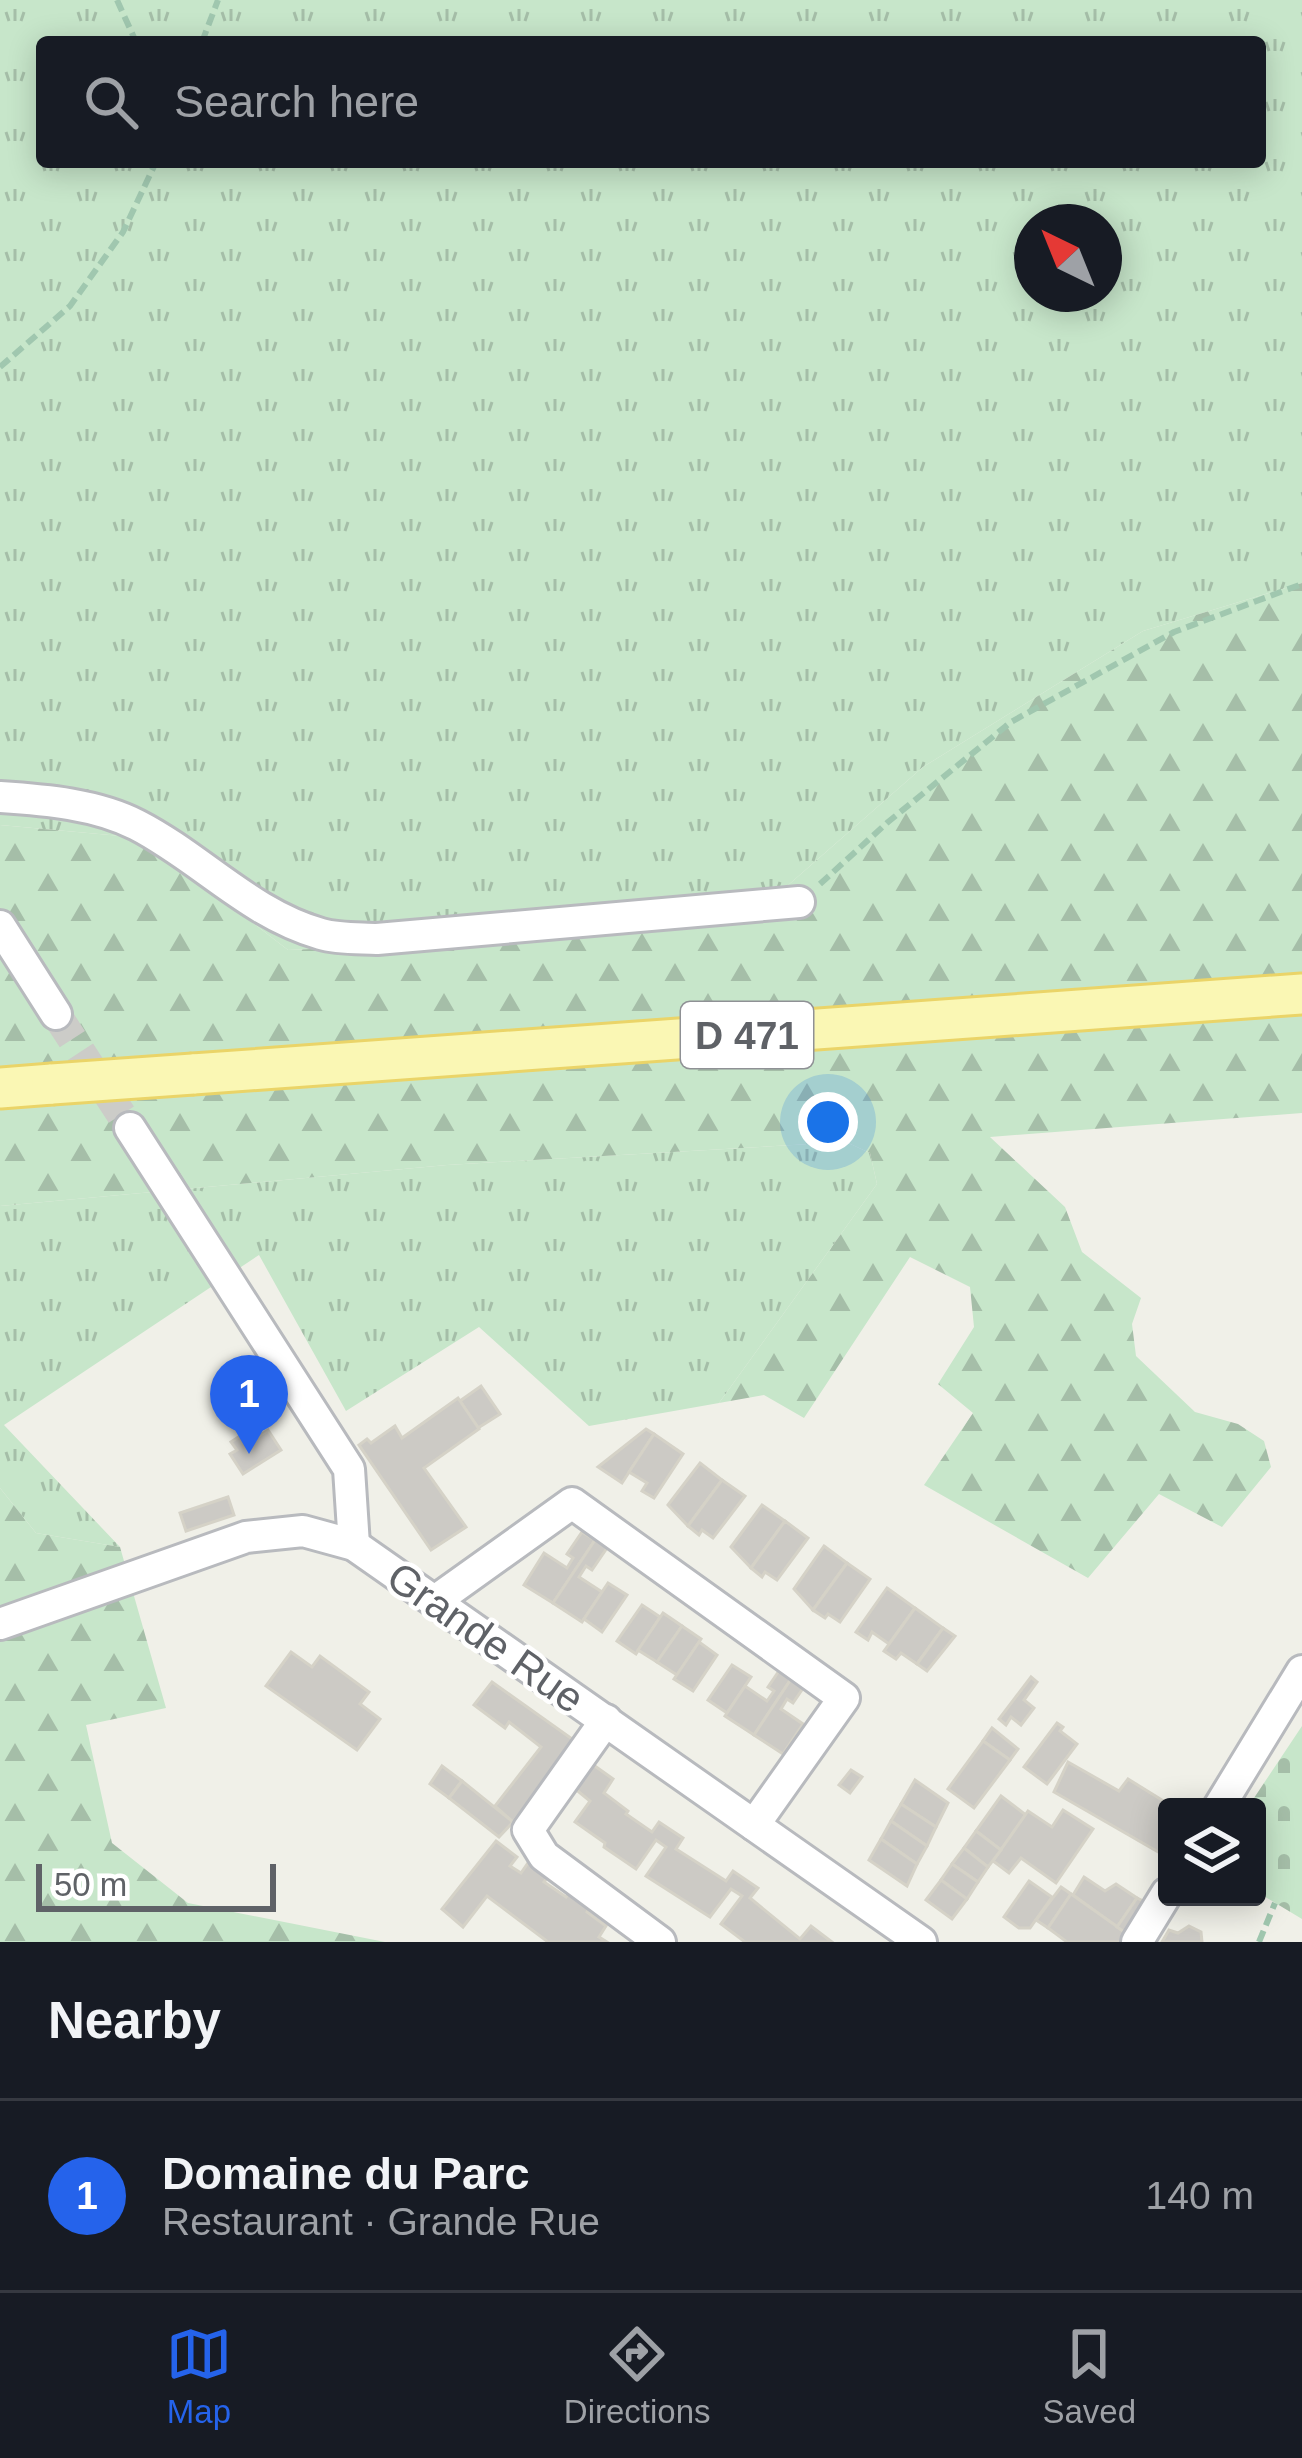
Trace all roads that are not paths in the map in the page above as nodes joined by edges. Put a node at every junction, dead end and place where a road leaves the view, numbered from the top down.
1 (0, 797) edge
2 (800, 902) road end
3 (0, 926) edge
4 (1302, 994) edge
5 (56, 1014) tunnel mouth
6 (0, 1088) edge
7 (130, 1128) tunnel mouth
8 (354, 1545) junction
9 (435, 1601) junction
10 (0, 1624) edge
11 (1302, 1671) edge
12 (606, 1720) junction
13 (1225, 1798) edge
14 (754, 1825) junction
15 (1159, 1906) edge
16 (660, 1942) edge
17 (922, 1942) edge
18 (1137, 1942) edge

1 - 2 street
3 - 5 street
4 - 6 main road, D 471, bridge
7 - 8 street
8 - 9 street, Grande Rue
8 - 10 street, Grande Rue
9 - 12 street, Grande Rue
9 - 14 street
11 - 13 street
12 - 14 street, Grande Rue
12 - 16 street
14 - 17 street, Grande Rue
15 - 18 street

